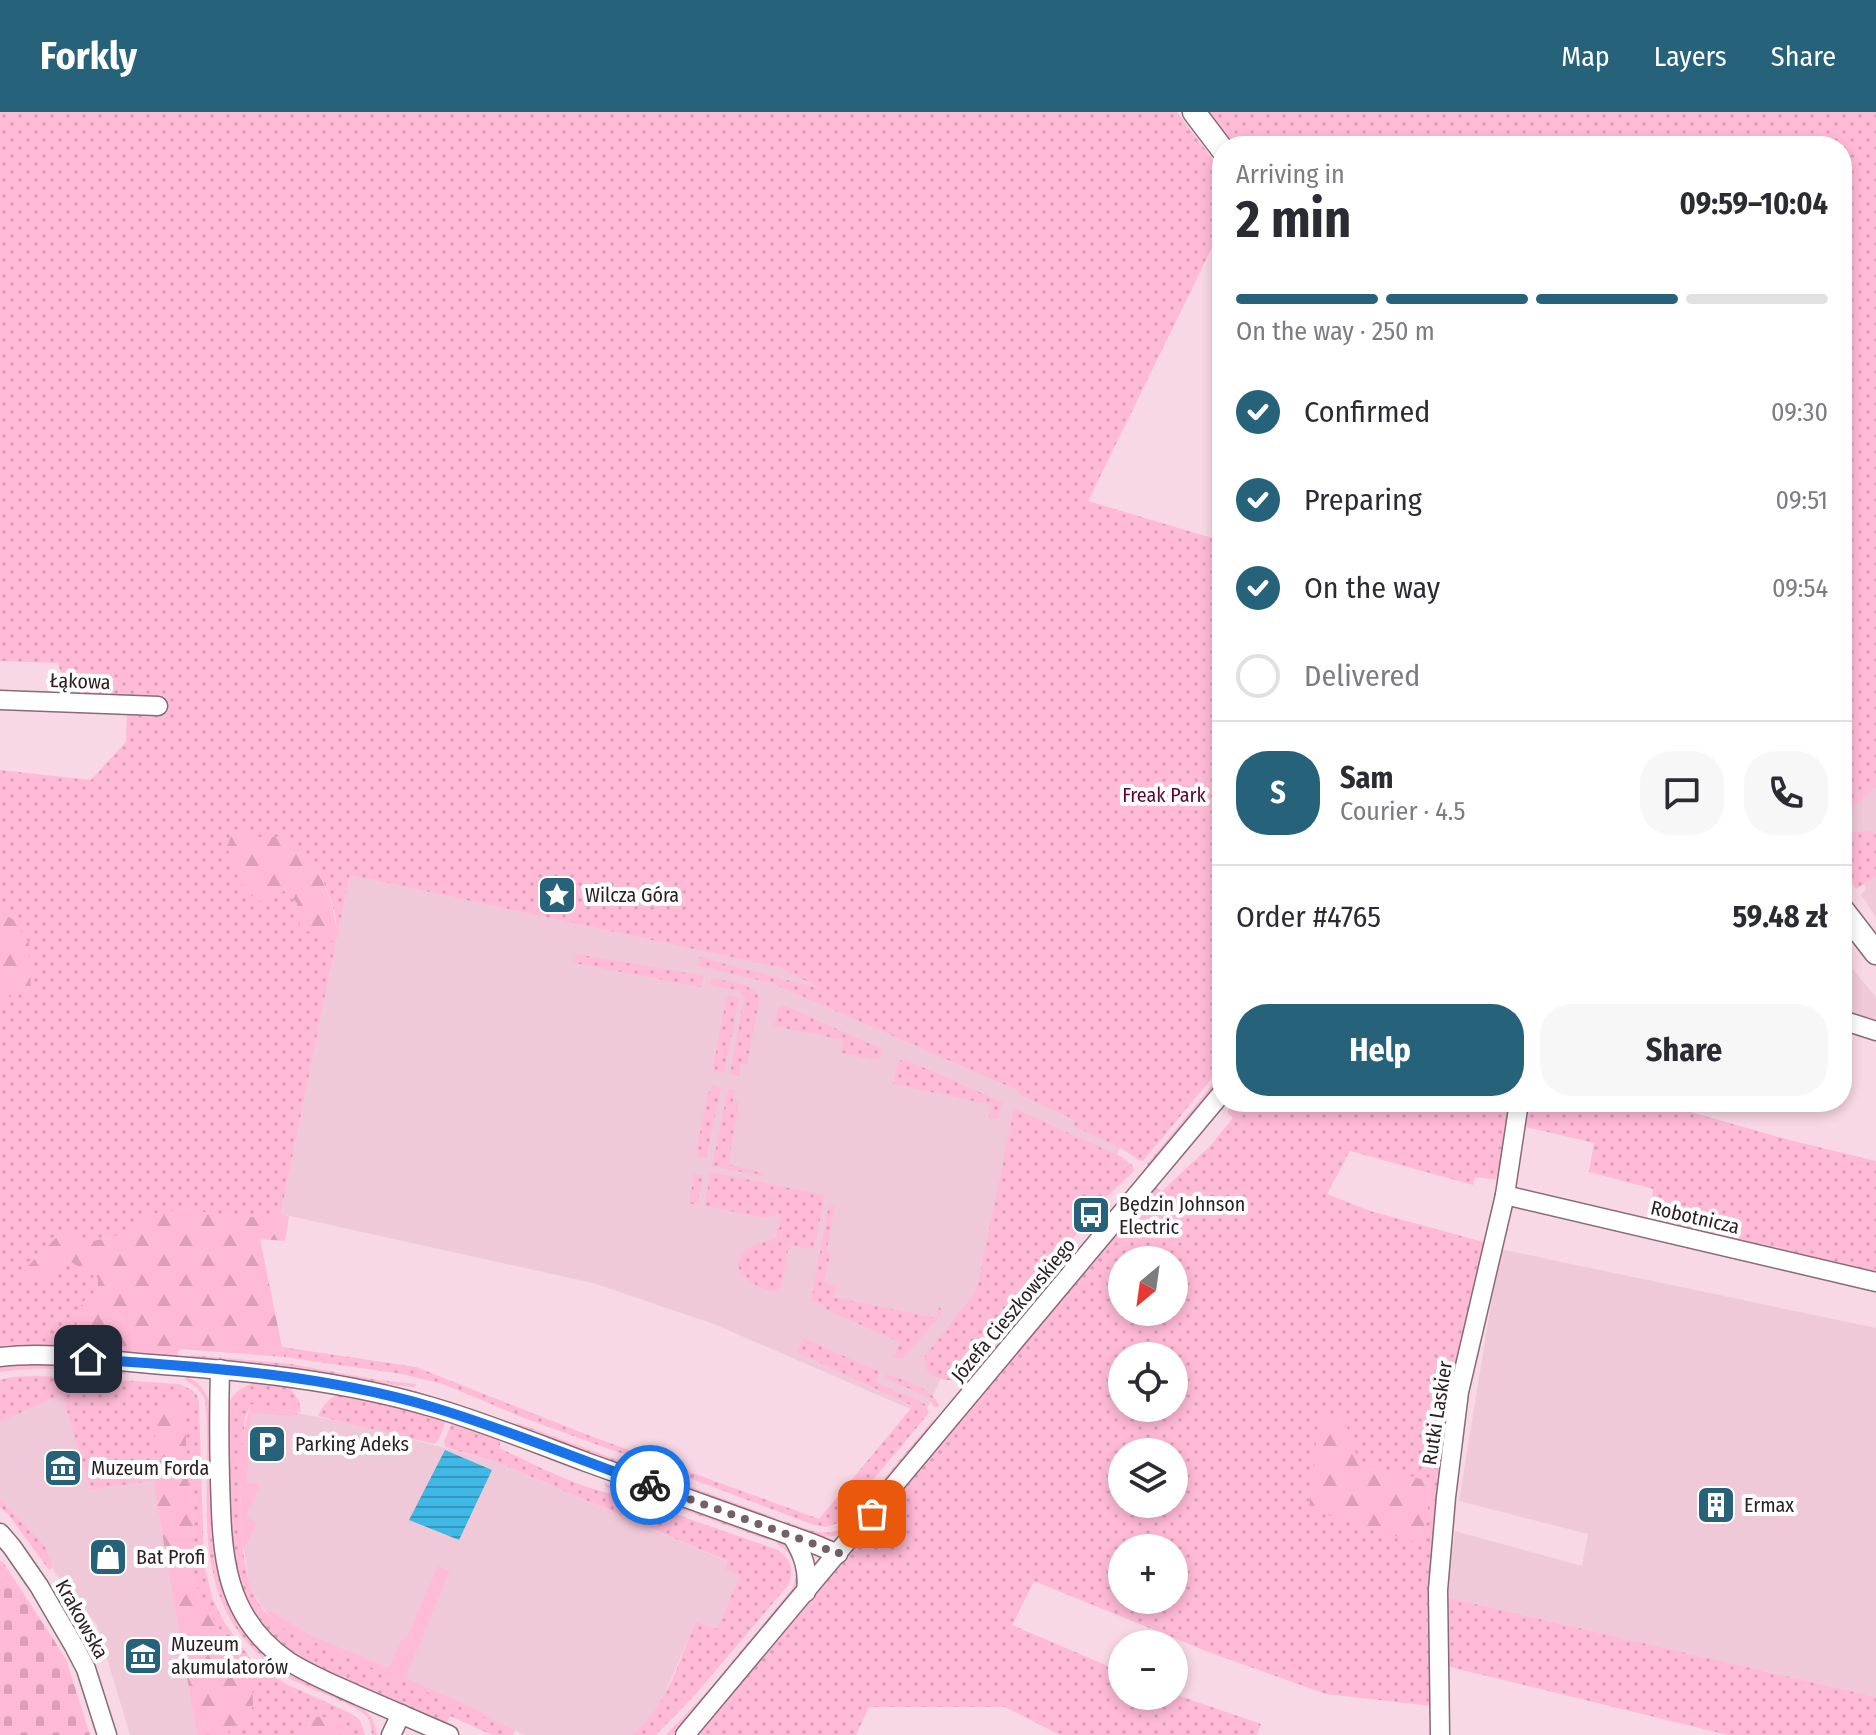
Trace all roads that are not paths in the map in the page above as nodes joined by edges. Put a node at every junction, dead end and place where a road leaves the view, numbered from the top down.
1 (1194, 112) edge
2 (1212, 136) edge
3 (0, 700) edge
4 (158, 706) dead end
5 (1852, 922) edge
6 (1876, 953) edge
7 (1852, 1023) edge
8 (1876, 1031) edge
9 (1212, 1105) edge
10 (1517, 1112) edge
11 (1505, 1195) junction
12 (1876, 1282) edge
13 (0, 1357) edge
14 (220, 1369) junction
15 (0, 1533) edge
16 (792, 1536) junction
17 (838, 1554) junction
18 (806, 1592) junction
19 (401, 1714) junction
20 (107, 1735) edge
21 (391, 1735) edge
22 (449, 1735) edge
23 (685, 1735) edge
24 (1440, 1735) edge

1 - 2 street
3 - 4 street, Łąkowa
5 - 6 street
7 - 8 street
9 - 17 street, Józefa Cieszkowskiego
10 - 11 street, Rutki Laskier
11 - 12 street, Robotnicza
11 - 24 street, Rutki Laskier
13 - 14 street
14 - 16 street
14 - 19 street
15 - 20 street, Krakowska
16 - 17 street
16 - 18 street
17 - 18 street, Józefa Cieszkowskiego
18 - 23 street, Józefa Cieszkowskiego
19 - 21 street
19 - 22 street

